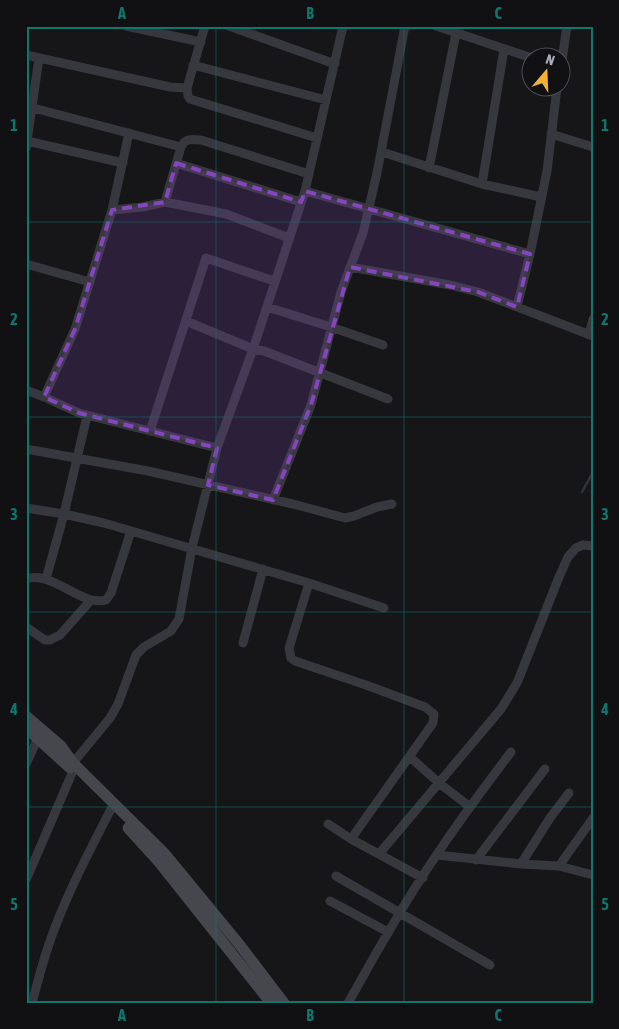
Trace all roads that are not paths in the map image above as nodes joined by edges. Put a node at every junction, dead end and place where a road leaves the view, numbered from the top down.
1 (126, 26) edge
2 (205, 26) edge
3 (229, 26) edge
4 (343, 26) edge
5 (405, 26) edge
6 (436, 26) edge
7 (567, 26) edge
8 (456, 32) junction
9 (201, 42) junction
10 (564, 48) edge
11 (504, 49) junction
12 (26, 55) edge
13 (522, 55) edge
14 (39, 58) junction
15 (335, 64) junction
16 (193, 65) junction
17 (187, 88) junction
18 (556, 98) edge
19 (326, 100) junction
20 (29, 106) edge
21 (129, 133) junction
22 (551, 134) junction
23 (318, 138) junction
24 (27, 144) edge
25 (181, 147) junction
26 (593, 147) edge
27 (382, 152) junction
28 (122, 163) junction
29 (176, 163) junction
30 (429, 168) junction
31 (309, 174) junction
32 (482, 184) junction
33 (305, 191) junction
34 (541, 197) junction
35 (165, 202) junction
36 (301, 202) junction
37 (369, 208) junction
38 (112, 210) junction
39 (289, 238) junction
40 (530, 254) junction
41 (26, 264) edge
42 (350, 268) junction
43 (274, 281) junction
44 (90, 282) junction
45 (267, 307) junction
46 (517, 307) junction
47 (593, 319) edge
48 (186, 321) junction
49 (331, 326) junction
50 (591, 336) edge
51 (383, 345) dead end
52 (253, 349) junction
53 (320, 372) junction
54 (26, 390) edge
55 (44, 397) junction
56 (388, 399) dead end
57 (87, 416) junction
58 (150, 431) junction
59 (217, 448) junction
60 (26, 449) edge
61 (77, 458) junction
62 (208, 485) junction
63 (273, 500) junction
64 (392, 504) dead end
65 (26, 508) edge
66 (64, 514) junction
67 (132, 531) junction
68 (593, 546) edge
69 (192, 548) junction
70 (263, 569) junction
71 (26, 579) edge
72 (46, 579) junction
73 (310, 583) junction
74 (91, 600) junction
75 (384, 608) dead end
76 (26, 627) edge
77 (243, 642) dead end
78 (26, 716) edge
79 (26, 728) edge
80 (38, 738) junction
81 (511, 752) dead end
82 (410, 757) junction
83 (26, 764) edge
84 (73, 767) junction
85 (545, 769) dead end
86 (439, 783) junction
87 (569, 793) dead end
88 (470, 807) junction
89 (111, 810) junction
90 (593, 818) edge
91 (328, 824) dead end
92 (351, 839) junction
93 (379, 854) junction
94 (437, 855) junction
95 (476, 860) junction
96 (521, 864) junction
97 (559, 866) junction
98 (593, 875) edge
99 (336, 876) dead end
100 (423, 878) junction
101 (26, 880) edge
102 (330, 901) dead end
103 (401, 912) junction
104 (388, 932) junction
105 (490, 965) dead end
106 (26, 1000) edge
107 (32, 1002) edge
108 (271, 1003) edge
109 (284, 1003) edge
110 (348, 1003) edge

1 - 9 street
2 - 9 street
3 - 15 street
4 - 15 street
5 - 27 street
6 - 8 street
7 - 10 street
8 - 11 street
8 - 30 street
9 - 16 street
11 - 13 street
11 - 32 street
12 - 14 street
14 - 17 street
14 - 20 street
15 - 19 street
16 - 17 street
16 - 19 street
17 - 23 street
18 - 22 street
19 - 23 street
20 - 21 street
20 - 24 street
21 - 25 street
21 - 28 street
22 - 26 street
22 - 34 street
23 - 31 street
24 - 28 street
25 - 29 street
25 - 31 street
27 - 30 street
27 - 37 street
28 - 38 street
29 - 35 street
29 - 36 street
30 - 32 street
31 - 33 street
32 - 34 street
33 - 36 street
33 - 37 street
34 - 40 street
35 - 38 street
35 - 39 street
36 - 39 street
37 - 40 street
37 - 42 street
38 - 44 street
39 - 43 street
40 - 46 street
41 - 44 street
42 - 46 street
42 - 49 street
43 - 45 street
43 - 48 street
44 - 55 street
45 - 49 street
45 - 52 street
46 - 50 street
47 - 50 street
48 - 52 street
48 - 58 street
49 - 51 street
49 - 53 street
52 - 53 street
52 - 59 street
53 - 56 street
53 - 63 street
54 - 55 street
55 - 57 street
57 - 58 street
57 - 61 street
58 - 59 street
59 - 62 street
60 - 61 street
61 - 62 street
61 - 66 street
62 - 63 street
62 - 69 street
63 - 64 street
65 - 66 street
66 - 67 street
66 - 72 street
67 - 69 street
67 - 74 street
68 - 86 street
69 - 70 street
69 - 84 street
70 - 73 street
70 - 77 street
71 - 72 street
72 - 74 street
73 - 75 street
73 - 82 street
74 - 76 street
78 - 84 main road
79 - 80 main road
80 - 83 street
80 - 84 main road
81 - 88 street
82 - 86 street
82 - 92 street
84 - 89 main road
84 - 101 street
84 - 109 main road
85 - 95 street
86 - 88 street
86 - 93 street
87 - 96 street
88 - 94 street
89 - 107 street
89 - 108 main road
90 - 97 street
91 - 92 street
92 - 93 street
93 - 100 street
94 - 95 street
94 - 100 street
95 - 96 street
96 - 97 street
97 - 98 street
99 - 103 street
100 - 103 street
102 - 104 street
103 - 104 street
103 - 105 street
104 - 110 street
106 - 107 street

